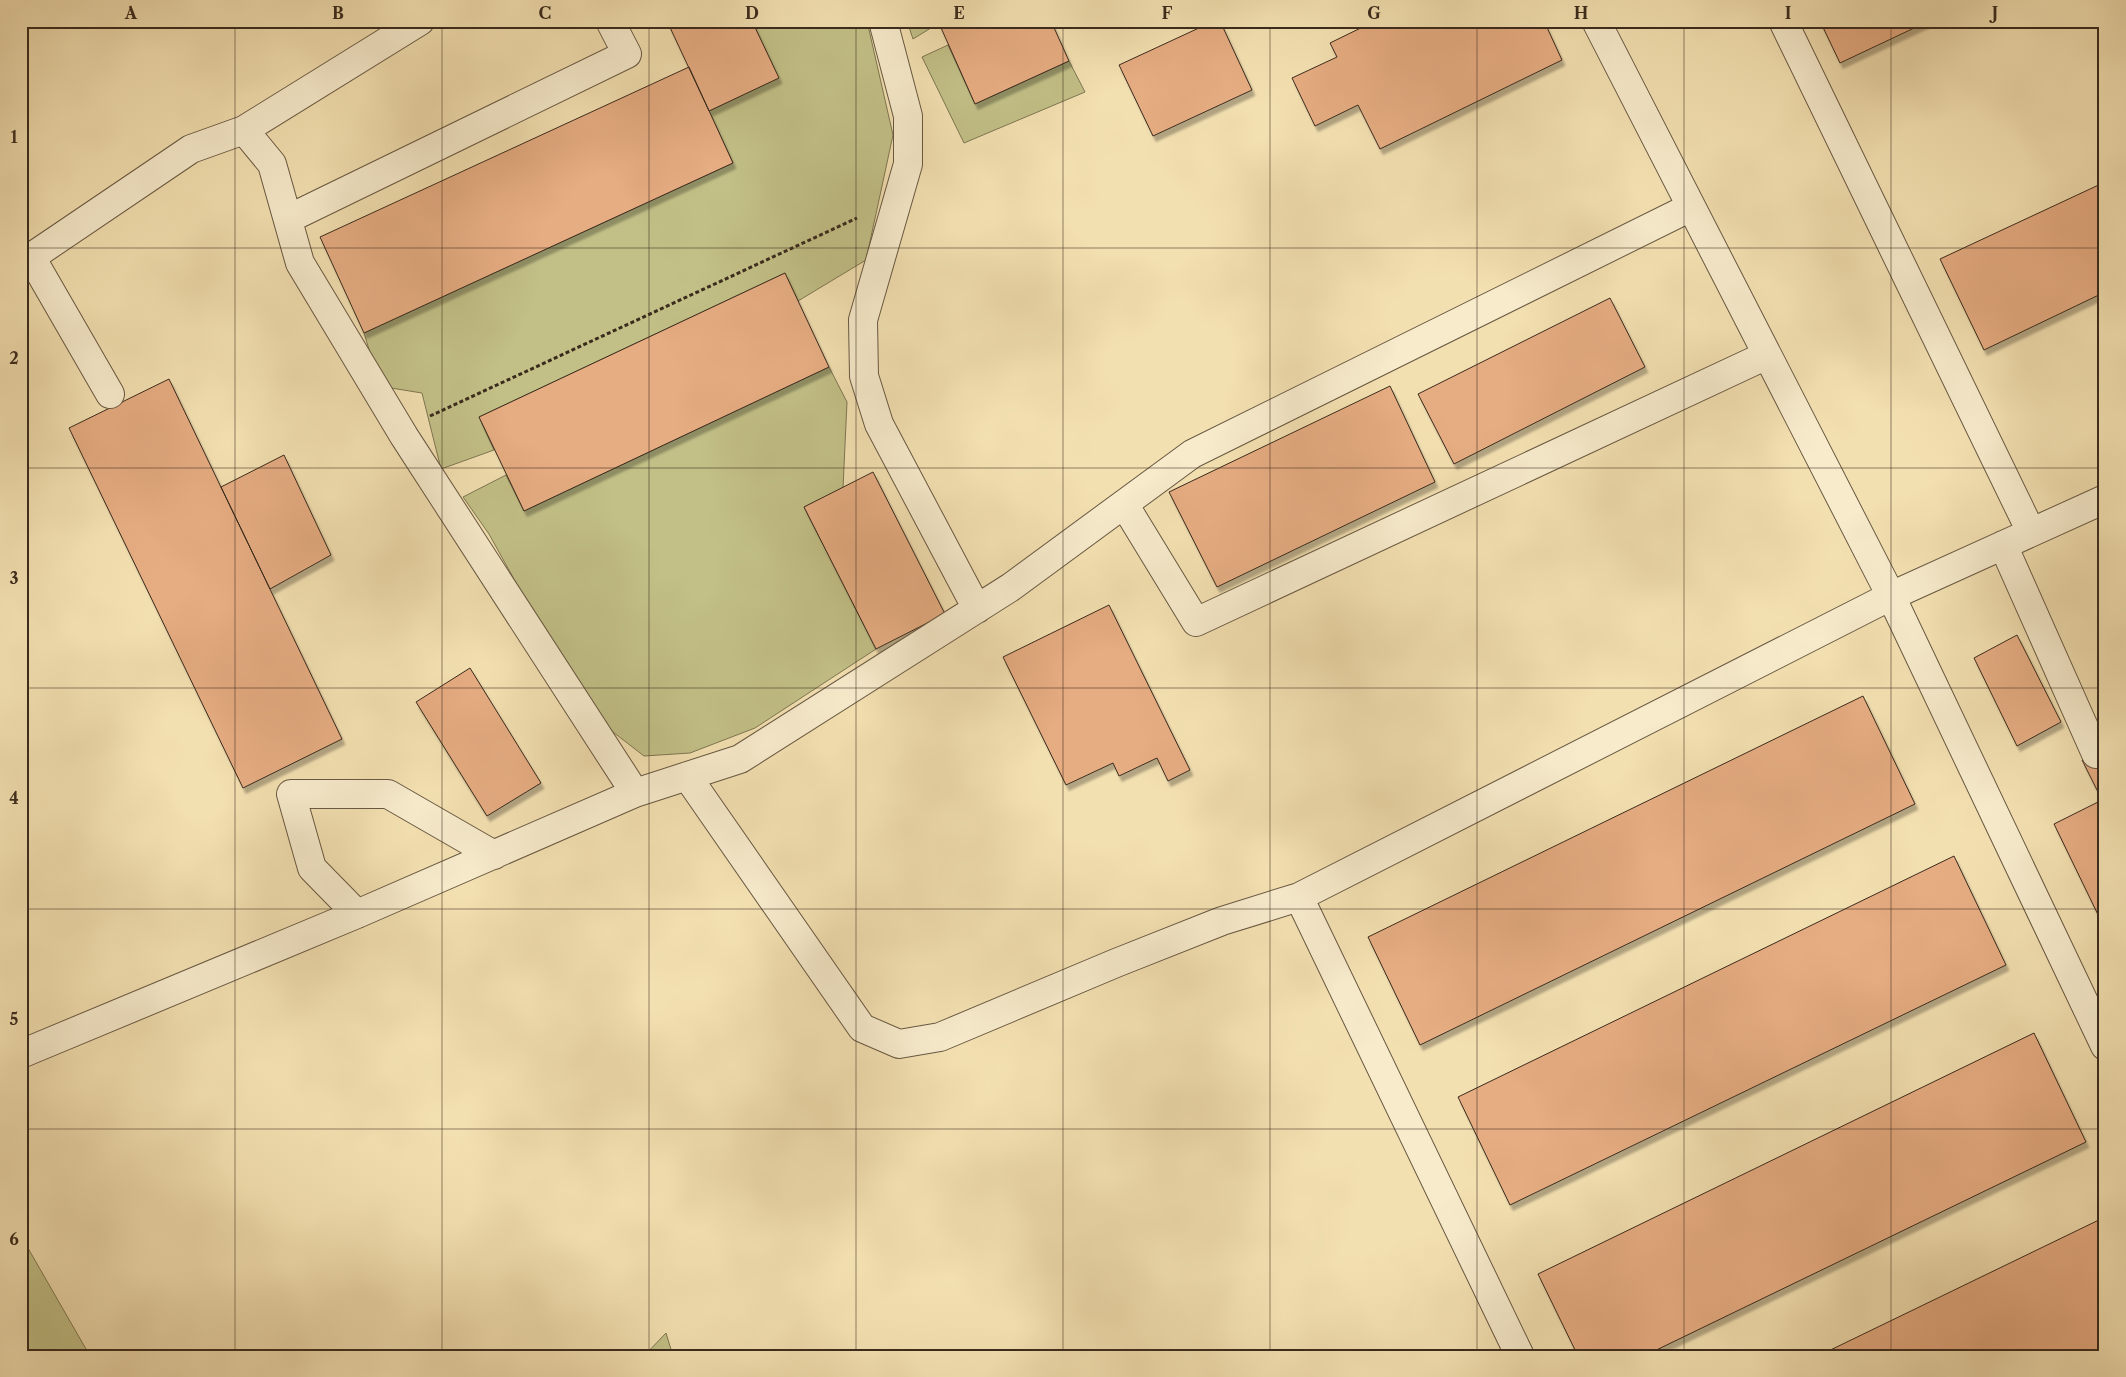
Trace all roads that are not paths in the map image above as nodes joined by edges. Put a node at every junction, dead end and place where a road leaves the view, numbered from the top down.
1 (420, 21) edge
2 (610, 21) edge
3 (883, 21) edge
4 (1596, 21) edge
5 (1783, 21) edge
6 (244, 130) junction
7 (1691, 206) junction
8 (288, 219) junction
9 (26, 260) edge
10 (1767, 355) junction
11 (110, 394) dead end
12 (2105, 499) edge
13 (1124, 504) junction
14 (2031, 532) junction
15 (2003, 545) junction
16 (1891, 596) junction
17 (978, 609) junction
18 (2096, 754) dead end
19 (687, 776) junction
20 (635, 793) junction
21 (494, 855) junction
22 (1299, 897) junction
23 (357, 914) junction
24 (2105, 1046) edge
25 (21, 1054) edge
26 (1520, 1356) edge

1 - 6 lane
2 - 8 lane
3 - 17 lane
4 - 7 lane
5 - 14 lane
6 - 8 lane
6 - 9 lane
7 - 10 lane
7 - 13 lane
8 - 20 lane
9 - 11 lane
10 - 13 lane
10 - 16 lane
12 - 14 lane
13 - 17 lane
14 - 15 lane
15 - 16 lane
15 - 18 lane
16 - 22 lane
16 - 24 lane
17 - 19 lane
19 - 20 lane
19 - 22 lane
20 - 21 lane
21 - 23 lane
21 - 23 lane
22 - 26 lane
23 - 25 lane

